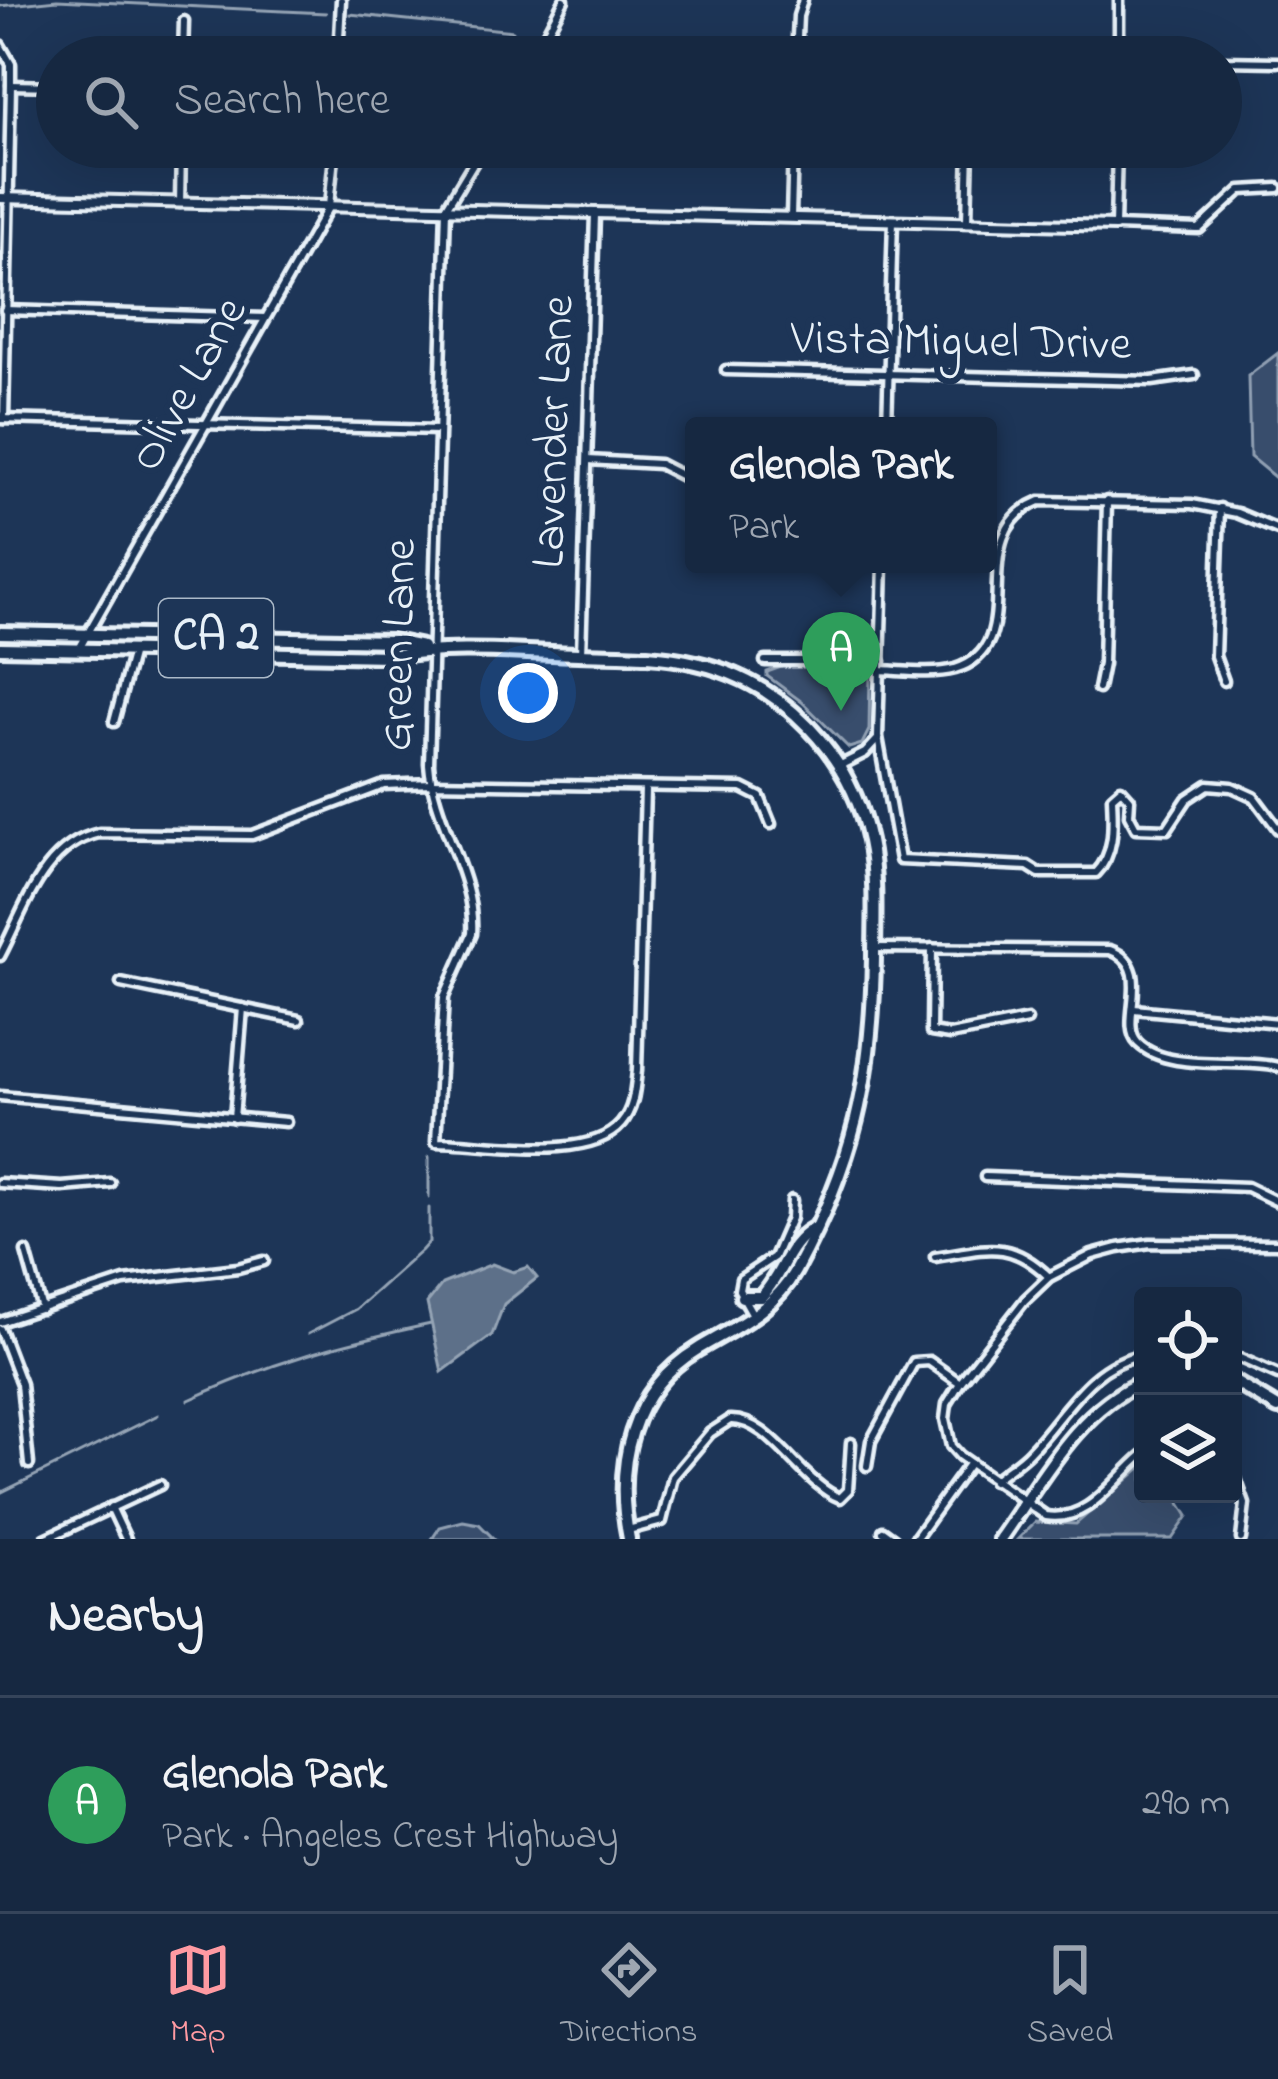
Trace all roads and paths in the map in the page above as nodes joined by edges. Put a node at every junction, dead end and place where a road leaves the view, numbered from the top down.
1 (341, 0) edge
2 (564, 0) edge
3 (803, 0) edge
4 (1119, 0) edge
5 (184, 22) dead end
6 (184, 36) edge
7 (339, 36) edge
8 (545, 36) edge
9 (797, 36) edge
10 (1119, 36) edge
11 (0, 45) edge
12 (1242, 61) edge
13 (1278, 62) edge
14 (11, 85) junction
15 (36, 86) edge
16 (181, 168) edge
17 (333, 168) edge
18 (470, 168) edge
19 (792, 168) edge
20 (968, 168) edge
21 (1116, 168) edge
22 (1278, 188) edge
23 (4, 198) edge
24 (180, 202) junction
25 (329, 206) junction
26 (446, 208) junction
27 (595, 212) junction
28 (791, 216) junction
29 (893, 218) junction
30 (967, 220) junction
31 (1115, 226) junction
32 (5, 310) junction
33 (266, 318) junction
34 (726, 370) dead end
35 (888, 375) junction
36 (1194, 375) dead end
37 (887, 417) edge
38 (2, 419) edge
39 (207, 423) junction
40 (439, 430) junction
41 (588, 460) junction
42 (685, 477) edge
43 (1107, 502) junction
44 (1220, 508) junction
45 (1278, 530) edge
46 (883, 573) edge
47 (0, 633) edge
48 (87, 635) junction
49 (0, 648) edge
50 (79, 649) junction
51 (134, 650) junction
52 (431, 650) junction
53 (581, 654) junction
54 (765, 661) dead end
55 (881, 665) junction
56 (1224, 681) dead end
57 (1098, 689) dead end
58 (114, 722) dead end
59 (878, 737) junction
60 (839, 766) junction
61 (430, 783) junction
62 (645, 789) junction
63 (771, 824) dead end
64 (1278, 830) edge
65 (874, 948) junction
66 (932, 948) junction
67 (0, 956) edge
68 (121, 983) dead end
69 (244, 1007) junction
70 (1134, 1009) junction
71 (299, 1020) dead end
72 (1027, 1020) dead end
73 (1278, 1023) edge
74 (1278, 1067) edge
75 (0, 1096) edge
76 (234, 1118) junction
77 (286, 1122) dead end
78 (986, 1177) dead end
79 (0, 1183) edge
80 (110, 1183) dead end
81 (792, 1200) dead end
82 (1278, 1202) edge
83 (815, 1228) junction
84 (1278, 1244) edge
85 (26, 1252) dead end
86 (935, 1257) dead end
87 (264, 1261) dead end
88 (1049, 1277) junction
89 (742, 1297) junction
90 (42, 1309) junction
91 (754, 1316) junction
92 (0, 1325) edge
93 (1134, 1357) edge
94 (1242, 1358) edge
95 (1278, 1376) edge
96 (960, 1383) junction
97 (1242, 1386) edge
98 (1134, 1387) edge
99 (1278, 1408) edge
100 (850, 1442) dead end
101 (1134, 1463) edge
102 (29, 1464) dead end
103 (969, 1464) junction
104 (867, 1466) dead end
105 (993, 1481) junction
106 (160, 1485) dead end
107 (1242, 1496) edge
108 (1026, 1503) junction
109 (111, 1507) junction
110 (884, 1531) dead end
111 (628, 1535) edge
112 (45, 1539) edge
113 (126, 1539) edge
114 (894, 1539) edge
115 (915, 1539) edge
116 (1000, 1539) edge
117 (1241, 1539) edge

1 - 7 street
2 - 8 street
3 - 9 street
4 - 10 street
5 - 6 street
11 - 14 street
12 - 13 street
14 - 15 street
14 - 23 street
16 - 24 street
17 - 25 street, Olive Lane
18 - 26 street, Green Lane
19 - 28 street
20 - 30 street
21 - 31 street
22 - 31 street
23 - 24 street
23 - 32 street
24 - 25 street
25 - 26 street
25 - 33 street, Olive Lane
26 - 27 street
26 - 40 street, Green Lane
27 - 28 street
27 - 41 street, Lavender Lane
28 - 29 street
29 - 30 street
29 - 35 street
30 - 31 street
32 - 33 street
32 - 38 street
33 - 39 street, Olive Lane
34 - 35 street, Vista Miguel Drive
35 - 36 street, Vista Miguel Drive
35 - 37 street
38 - 39 street
39 - 40 street
39 - 48 street, Olive Lane
40 - 52 street, Green Lane
41 - 42 street
41 - 53 street, Lavender Lane
43 - 44 street
43 - 55 street
43 - 57 street
44 - 45 street
44 - 56 street
46 - 55 street
47 - 48 main road, CA 2
48 - 50 street, Olive Lane
48 - 52 main road, CA 2
49 - 50 main road, CA 2
50 - 51 main road, CA 2
51 - 52 main road, CA 2
51 - 58 street
52 - 53 main road, CA 2
52 - 61 street, Green Lane
53 - 60 main road, CA 2
54 - 55 street
55 - 59 street
59 - 60 street
59 - 64 street
60 - 65 main road, CA 2
61 - 62 street
61 - 62 street, Green Lane
61 - 67 street
62 - 63 street
65 - 66 street
65 - 83 main road, CA 2
66 - 70 street
66 - 72 street
68 - 69 street
69 - 71 street
69 - 76 street
70 - 73 street
70 - 74 street
75 - 76 street
76 - 77 street
78 - 82 street
79 - 80 street
81 - 89 street
83 - 89 main road
83 - 91 main road, CA 2
84 - 88 street
85 - 90 street
86 - 88 street
87 - 90 street
88 - 96 street
89 - 91 street
90 - 92 street
91 - 111 main road, CA 2
92 - 102 street
93 - 105 street
94 - 95 street
96 - 103 street
96 - 104 street
97 - 99 main road
98 - 108 main road
100 - 111 street
101 - 108 street
103 - 105 street
103 - 115 street
105 - 108 street
106 - 109 street
107 - 117 street
108 - 116 main road
109 - 112 street
109 - 113 street
110 - 114 street

